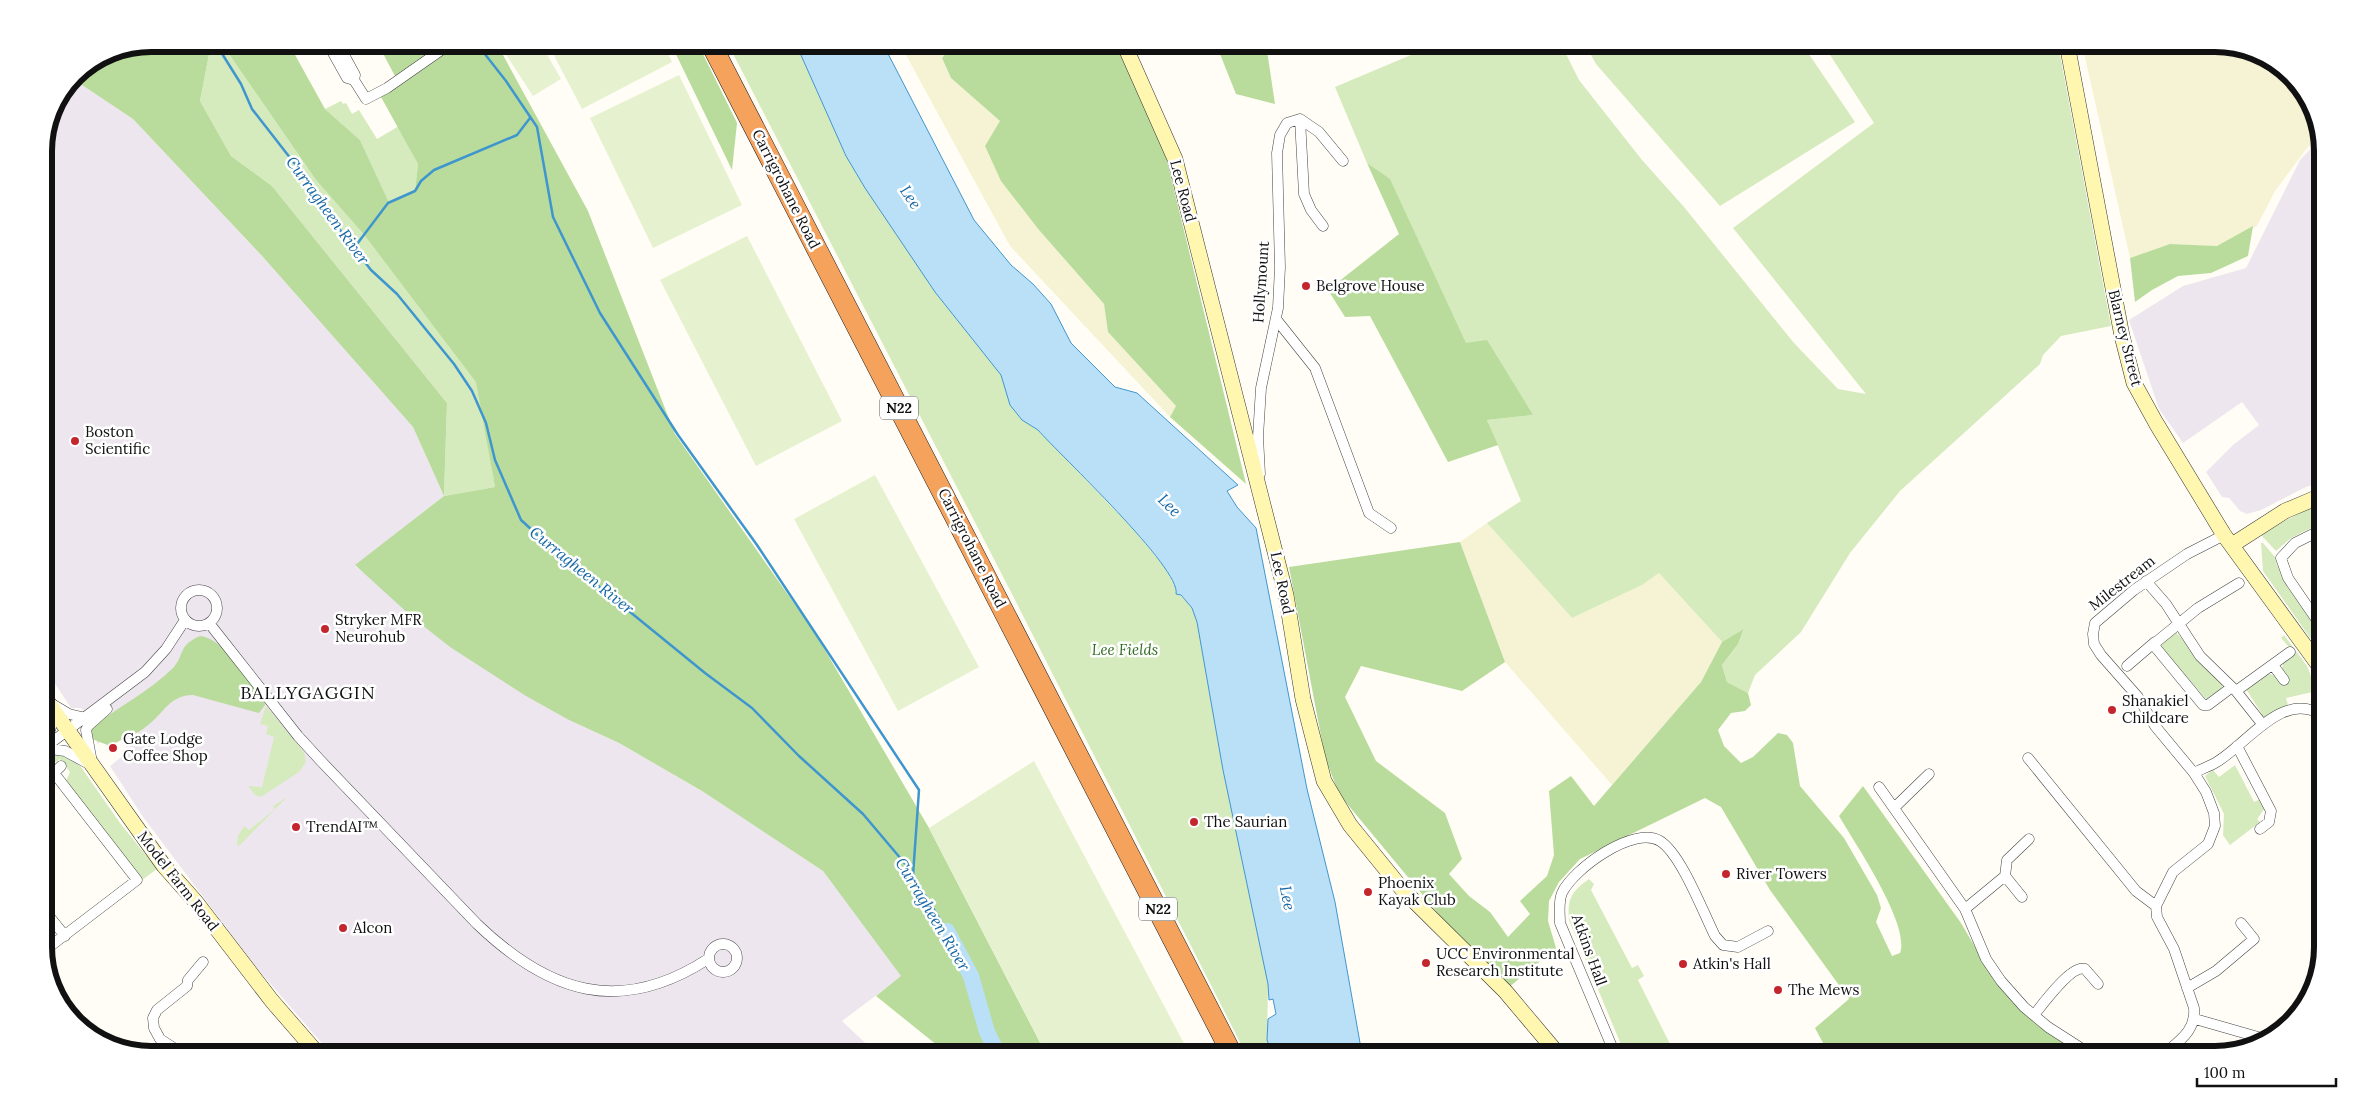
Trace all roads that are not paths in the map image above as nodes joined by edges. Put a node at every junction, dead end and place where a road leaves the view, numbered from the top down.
1 (332, 52) edge
2 (342, 52) edge
3 (439, 52) edge
4 (715, 52) edge
5 (1128, 52) edge
6 (2068, 52) edge
7 (354, 80) junction
8 (1300, 119) junction
9 (1343, 161) dead end
10 (1323, 226) dead end
11 (1276, 319) junction
12 (1259, 487) junction
13 (2314, 499) edge
14 (1391, 528) dead end
15 (2314, 534) edge
16 (2228, 540) junction
17 (2146, 581) junction
18 (2239, 583) dead end
19 (2314, 616) edge
20 (185, 620) junction
21 (209, 623) junction
22 (2177, 623) junction
23 (2155, 642) junction
24 (2290, 652) dead end
25 (2314, 659) edge
26 (2273, 665) junction
27 (2127, 666) dead end
28 (2284, 680) dead end
29 (2234, 689) junction
30 (119, 692) junction
31 (53, 704) edge
32 (53, 709) edge
33 (2314, 712) edge
34 (86, 718) junction
35 (2263, 725) junction
36 (68, 731) junction
37 (53, 742) edge
38 (2237, 746) junction
39 (53, 749) edge
40 (2028, 758) dead end
41 (62, 766) dead end
42 (94, 768) junction
43 (2194, 773) junction
44 (1929, 774) dead end
45 (1879, 787) dead end
46 (1894, 808) junction
47 (2260, 830) dead end
48 (2029, 838) dead end
49 (2005, 876) junction
50 (2022, 897) dead end
51 (2156, 906) junction
52 (1965, 909) junction
53 (53, 921) edge
54 (2241, 923) dead end
55 (1768, 931) dead end
56 (65, 936) junction
57 (53, 945) edge
58 (708, 959) dead end
59 (203, 962) dead end
60 (2098, 984) dead end
61 (2187, 988) junction
62 (2034, 1015) junction
63 (2195, 1019) junction
64 (2256, 1036) edge
65 (171, 1046) edge
66 (311, 1046) edge
67 (1228, 1046) edge
68 (1551, 1046) edge
69 (1612, 1046) edge
70 (2079, 1046) edge
71 (2173, 1046) edge

1 - 7 street
2 - 7 street
3 - 7 street
4 - 67 highway, Carrigrohane Road / N22
5 - 12 street, Lee Road
6 - 16 street, Blarney Street
8 - 9 street
8 - 10 street
8 - 11 street, Hollymount
11 - 12 street, Hollymount
11 - 14 street
12 - 68 street, Lee Road
13 - 16 street
15 - 19 street
16 - 17 street, Milestream
16 - 25 street, Blarney Street
17 - 22 street
17 - 43 street, Milestream
18 - 22 street
20 - 21 street
20 - 21 street
20 - 30 street
21 - 58 street
22 - 23 street
22 - 29 street
23 - 27 street
23 - 29 street
24 - 26 street
26 - 28 street
26 - 29 street
29 - 35 street
30 - 34 street
30 - 42 street
31 - 34 street
32 - 36 street, Model Farm Road
33 - 35 street
34 - 36 street
35 - 38 street
36 - 37 street
36 - 42 street, Model Farm Road
38 - 43 street
38 - 47 street
39 - 42 street
40 - 51 street
41 - 56 street
42 - 66 street, Model Farm Road
43 - 51 street, Milestream
44 - 46 street
45 - 46 street
46 - 52 street
48 - 49 street
49 - 50 street
49 - 52 street
51 - 61 street
52 - 62 street
53 - 56 street
54 - 61 street
55 - 69 street, Atkins Hall
56 - 57 street
59 - 65 street
60 - 62 street
61 - 63 street
62 - 70 street
63 - 64 street
63 - 71 street

